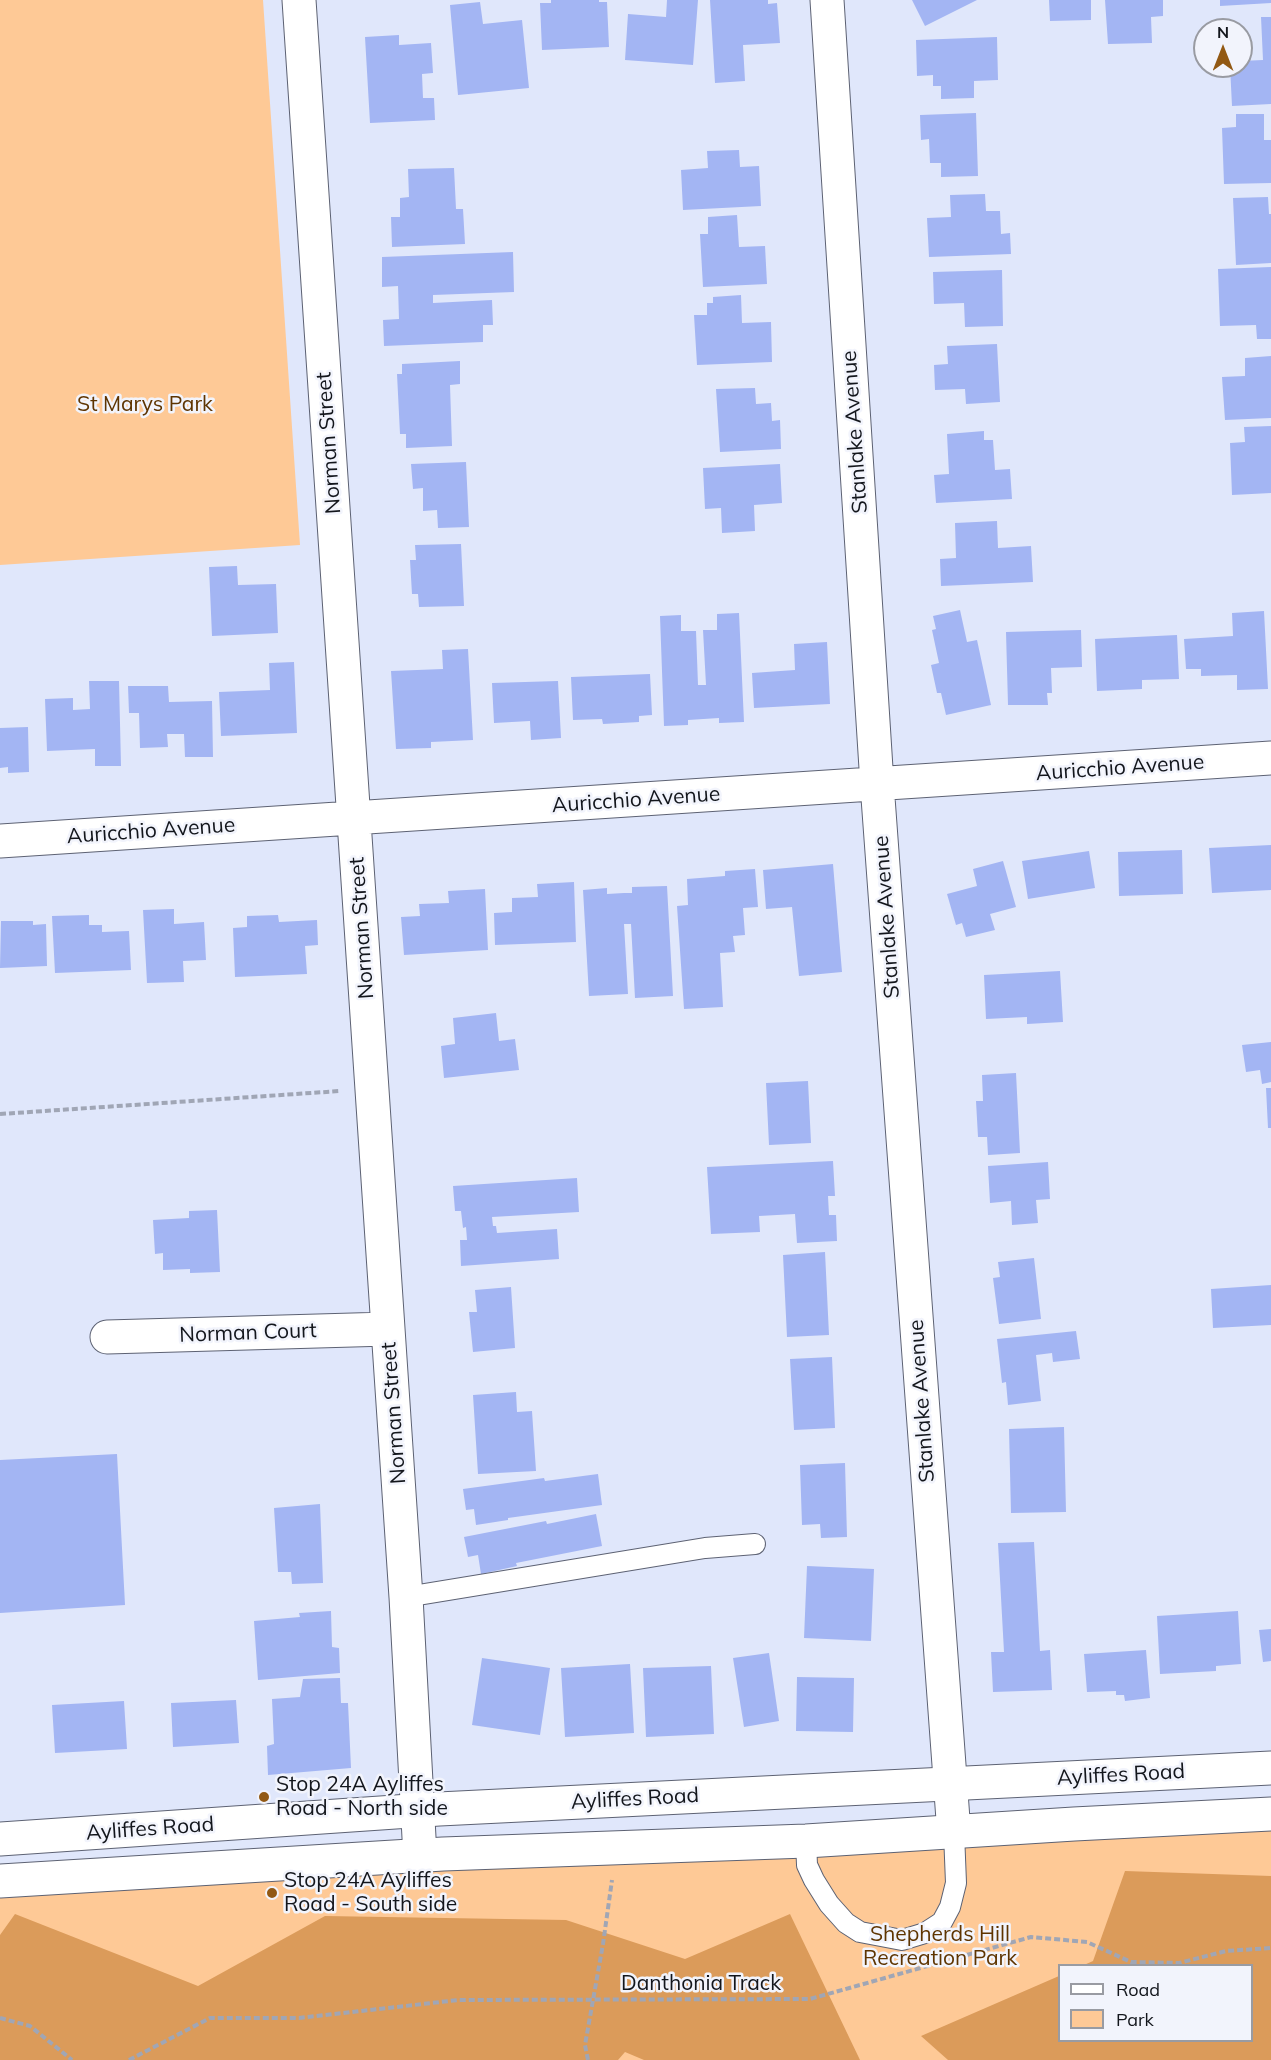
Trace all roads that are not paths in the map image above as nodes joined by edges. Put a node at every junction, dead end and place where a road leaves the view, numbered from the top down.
1 (298, 0) edge
2 (827, 0) edge
3 (1271, 758) edge
4 (877, 784) junction
5 (354, 818) junction
6 (0, 841) edge
7 (388, 1329) junction
8 (107, 1337) dead end
9 (755, 1544) dead end
10 (406, 1597) junction
11 (1271, 1768) edge
12 (950, 1783) junction
13 (417, 1811) junction
14 (1271, 1814) edge
15 (954, 1833) junction
16 (0, 1839) edge
17 (806, 1841) junction
18 (420, 1856) junction
19 (0, 1881) edge

1 - 5 street, Norman Street
2 - 4 street, Stanlake Avenue
3 - 4 street, Auricchio Avenue
4 - 5 street, Auricchio Avenue
4 - 12 street, Stanlake Avenue
5 - 6 street, Auricchio Avenue
5 - 7 street, Norman Street
7 - 8 street, Norman Court
7 - 10 street, Norman Street
9 - 10 lane
10 - 13 street, Norman Street
11 - 12 street, Ayliffes Road
12 - 13 street, Ayliffes Road
12 - 15 street, Stanlake Avenue
13 - 16 street, Ayliffes Road
13 - 18 street, Norman Street
14 - 15 street, Ayliffes Road
15 - 17 street, Ayliffes Road
15 - 17 lane
17 - 18 street, Ayliffes Road
18 - 19 street, Ayliffes Road

